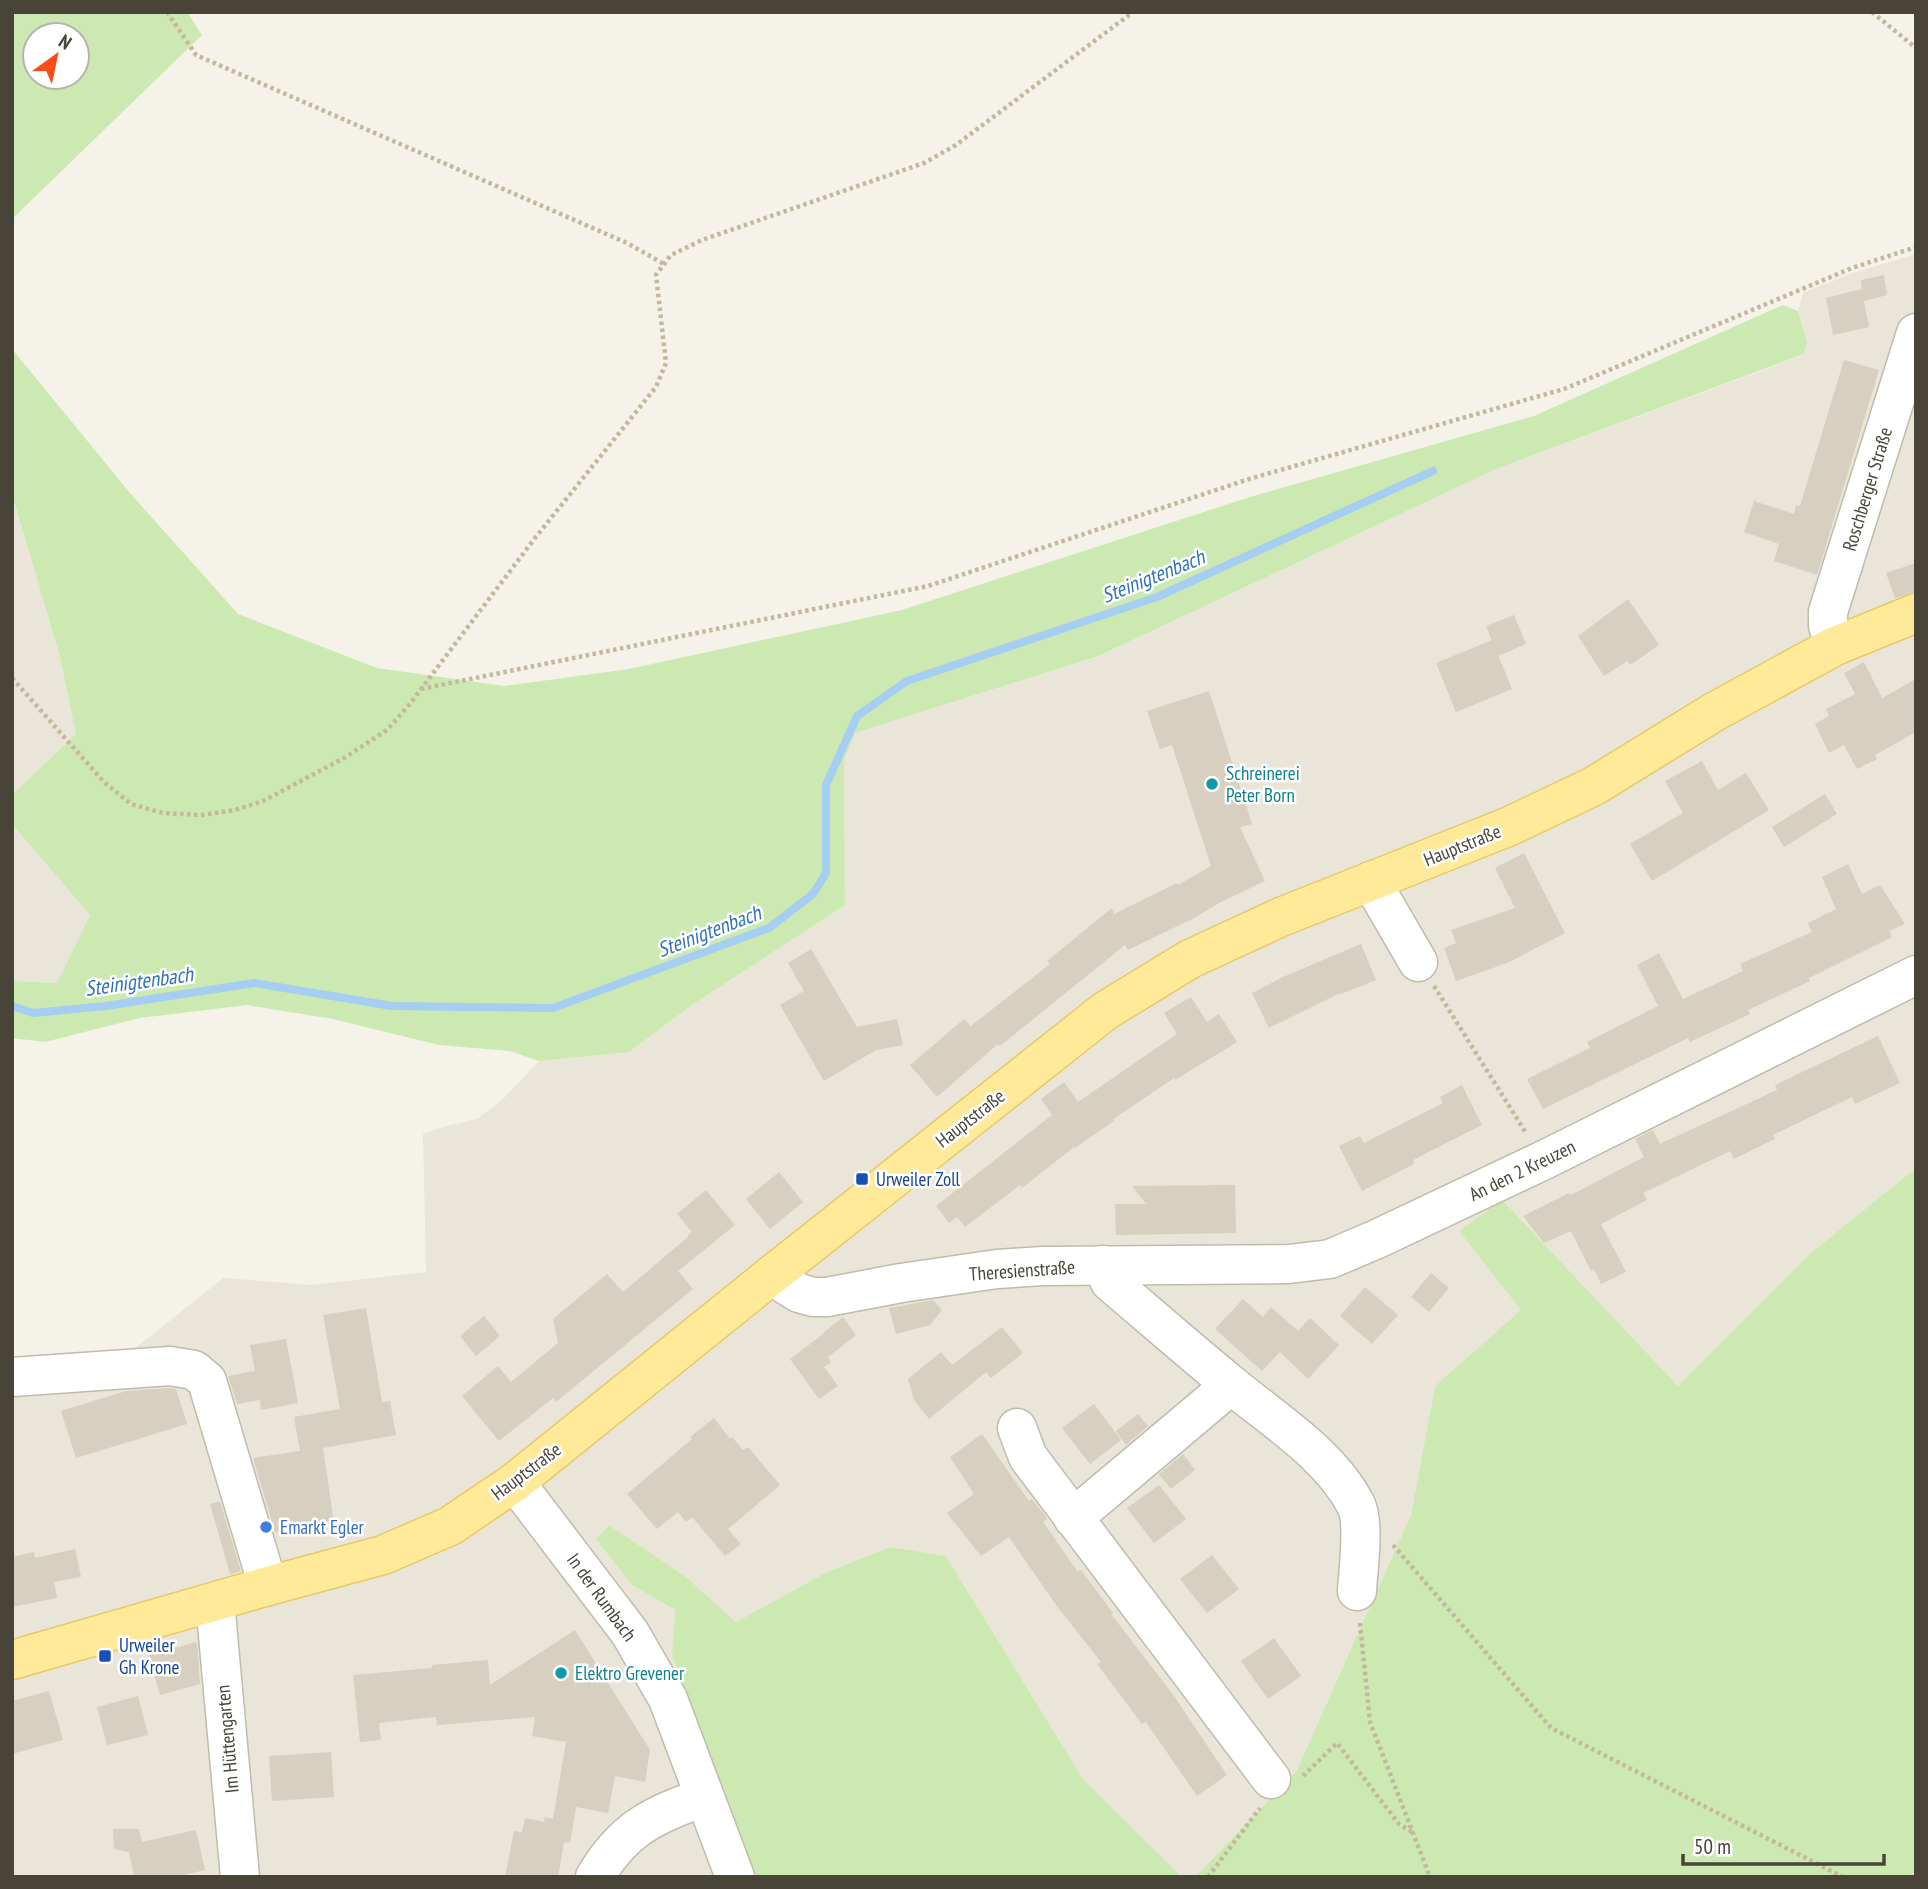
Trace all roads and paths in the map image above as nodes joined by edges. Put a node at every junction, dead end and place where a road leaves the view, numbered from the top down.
1 (167, 12) edge
2 (1133, 12) edge
3 (1872, 12) edge
4 (1916, 48) edge
5 (1916, 247) edge
6 (664, 264) junction
7 (1916, 333) edge
8 (1916, 613) edge
9 (1835, 646) junction
10 (12, 678) edge
11 (421, 689) junction
12 (1371, 881) junction
13 (1418, 962) joint
14 (1916, 975) edge
15 (1544, 1160) junction
16 (1102, 1265) junction
17 (773, 1274) junction
18 (12, 1377) edge
19 (1231, 1385) junction
20 (1017, 1428) dead end
21 (515, 1482) junction
22 (1073, 1518) junction
23 (1392, 1543) dead end
24 (268, 1586) junction
25 (1357, 1591) joint
26 (215, 1602) junction
27 (12, 1660) edge
28 (1271, 1779) junction
29 (704, 1797) junction
30 (1412, 1832) junction
31 (240, 1877) edge
32 (595, 1877) edge
33 (735, 1877) edge
34 (1208, 1877) edge
35 (1430, 1877) edge
36 (1843, 1877) edge

1 - 6 path
2 - 6 path
3 - 4 path
5 - 11 path
6 - 11 path
7 - 9 street, Roschberger Straße
8 - 9 main road, Hauptstraße
9 - 12 main road, Hauptstraße
10 - 11 path
12 - 13 street
12 - 17 main road, Hauptstraße
13 - 15 path
14 - 15 street, An den 2 Kreuzen
15 - 16 street, An den 2 Kreuzen
16 - 17 street, Theresienstraße
16 - 19 street, Theresienstraße
17 - 21 main road, Hauptstraße
18 - 24 street
19 - 22 street
19 - 25 street, Theresienstraße
20 - 22 street
21 - 24 main road, Hauptstraße
21 - 29 street, In der Rumbach
22 - 28 street
23 - 36 path
24 - 26 main road, Hauptstraße
25 - 30 path
26 - 27 main road, Hauptstraße
26 - 31 street, Im Hüttengarten
28 - 30 path
28 - 34 path
29 - 32 street
29 - 33 street, In der Rumbach
30 - 35 path

